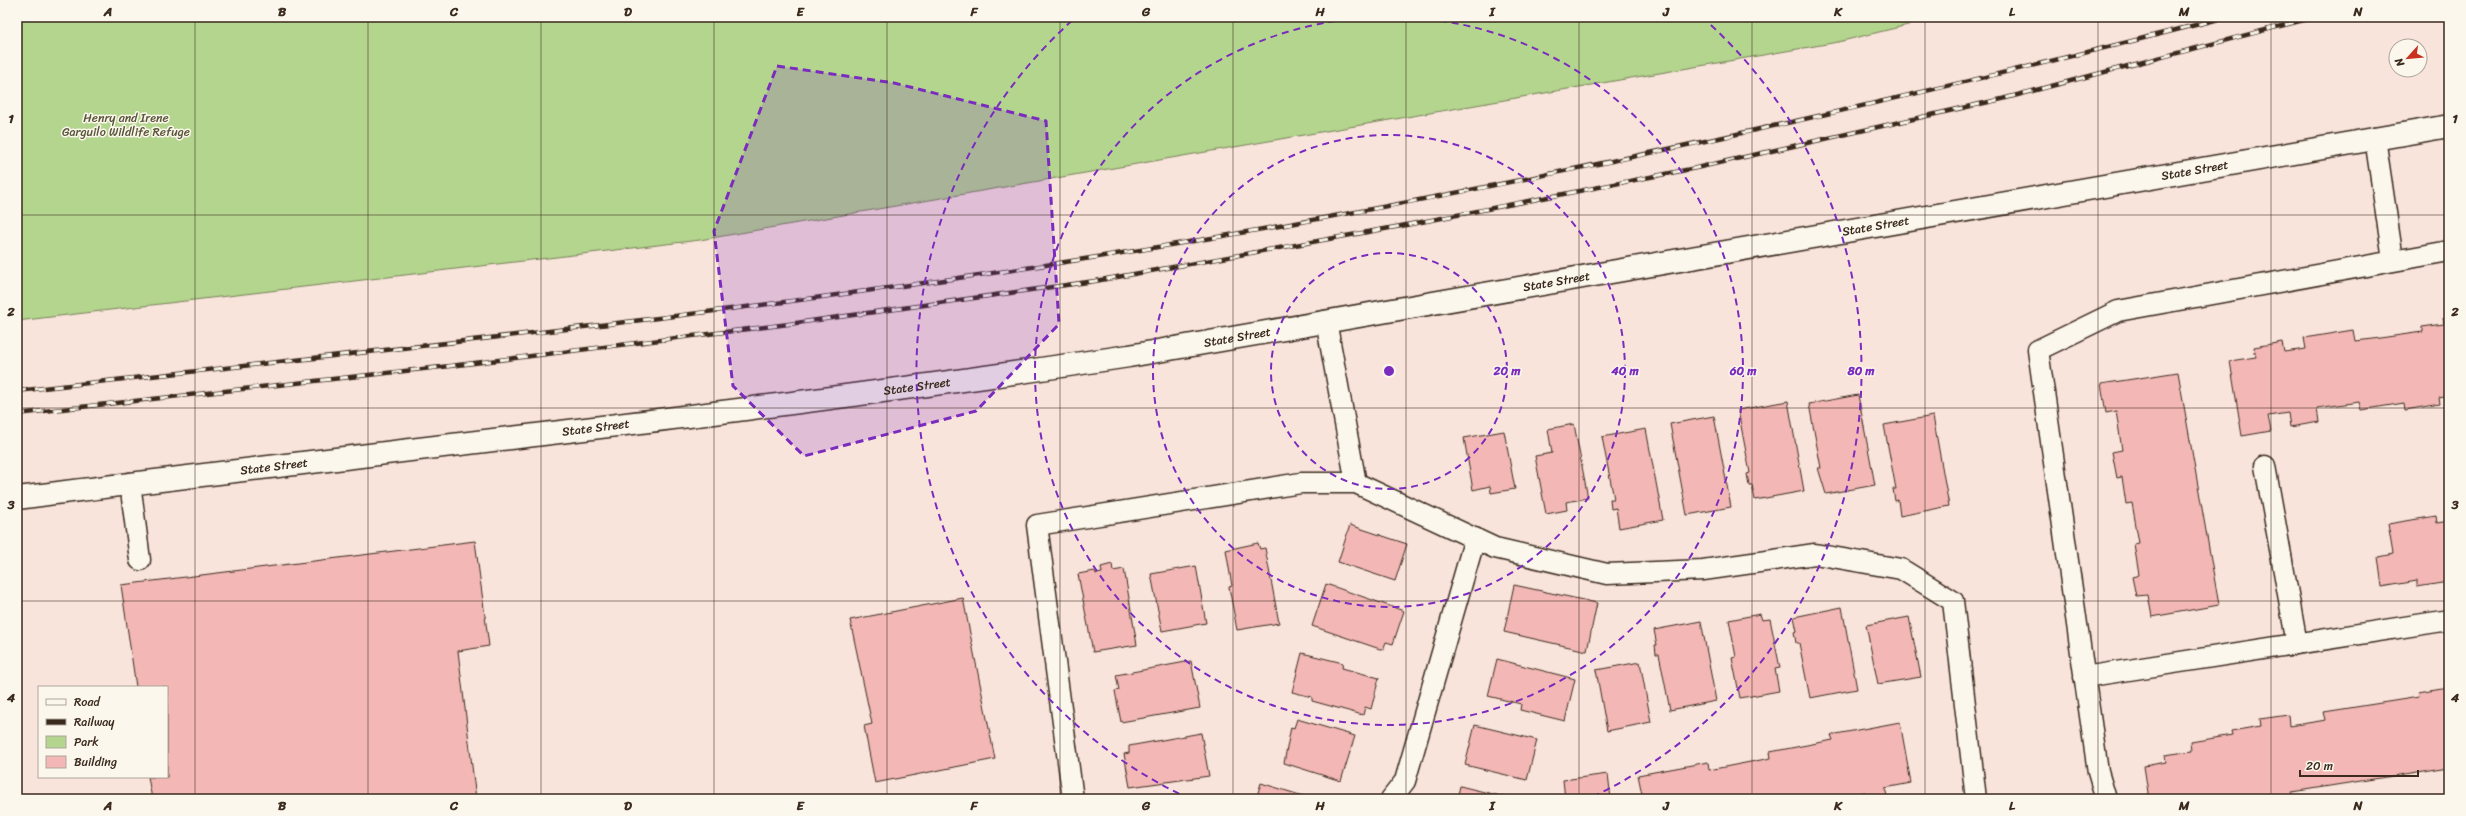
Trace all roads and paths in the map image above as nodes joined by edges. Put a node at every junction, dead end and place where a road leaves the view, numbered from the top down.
1 (2449, 126) edge
2 (2376, 138) junction
3 (2449, 251) edge
4 (2392, 260) junction
5 (1326, 321) junction
6 (2265, 466) dead end
7 (1356, 483) junction
8 (130, 484) junction
9 (17, 498) edge
10 (1475, 538) junction
11 (140, 560) dead end
12 (2449, 620) edge
13 (2297, 644) junction
14 (2084, 677) junction
15 (1073, 799) edge
16 (1391, 799) edge
17 (1976, 799) edge
18 (2106, 799) edge

1 - 2 main road, State Street
2 - 4 lane
2 - 5 main road, State Street
3 - 4 lane
4 - 14 lane
5 - 7 lane
5 - 8 main road, State Street
6 - 13 lane
7 - 10 lane
7 - 15 lane
8 - 9 main road, State Street
8 - 11 lane
10 - 16 lane
10 - 17 lane
12 - 13 lane
13 - 14 lane
14 - 18 lane

